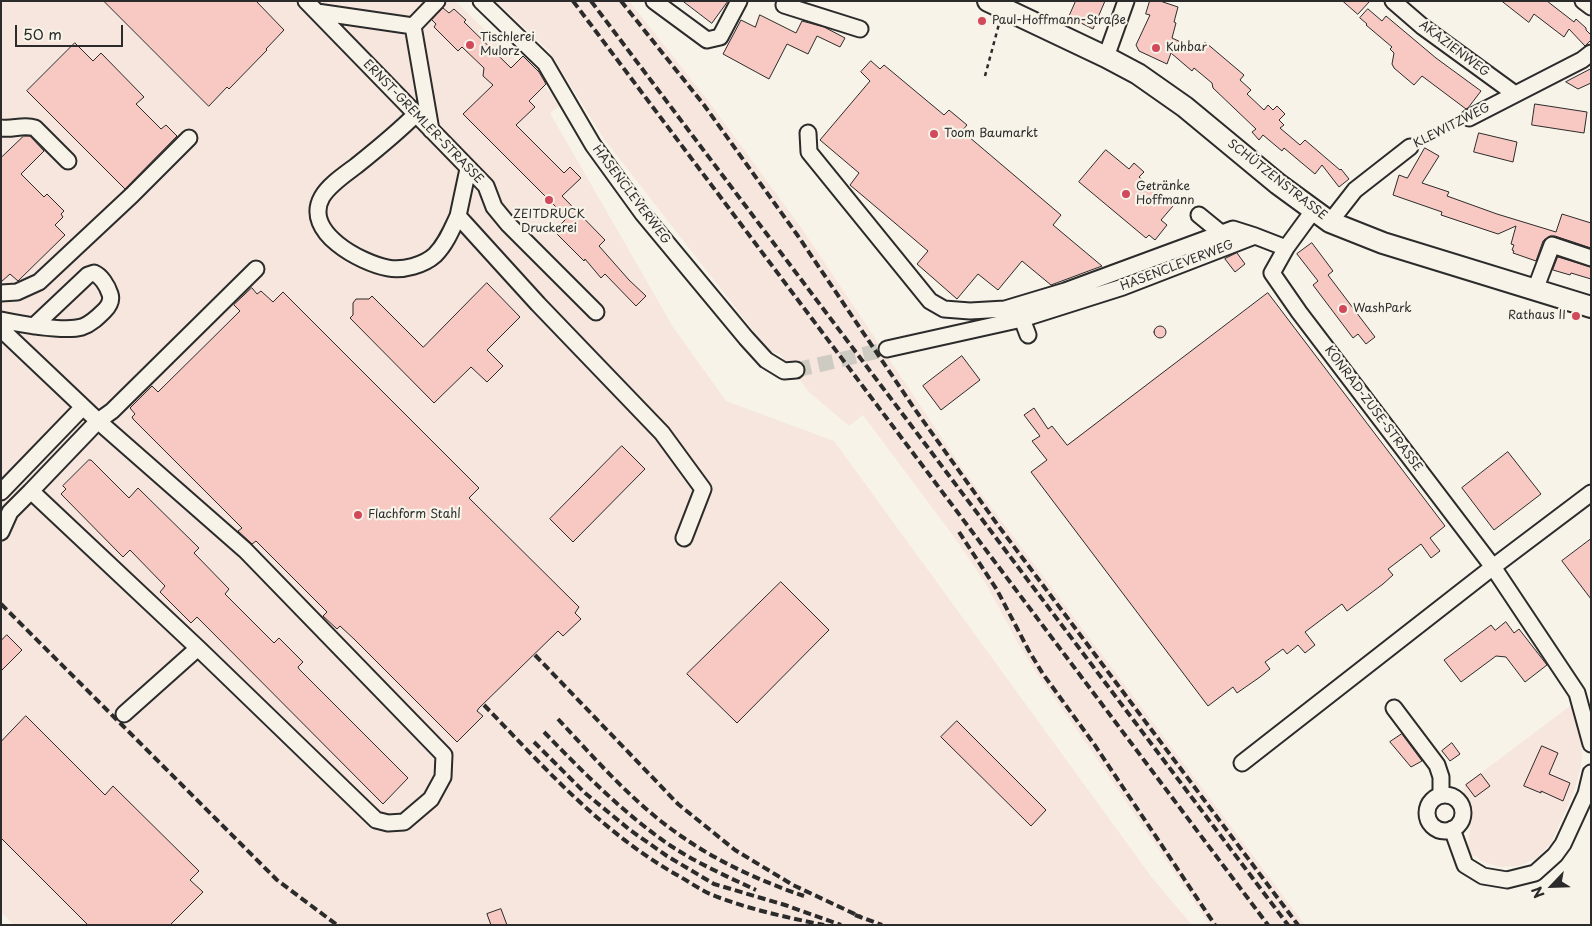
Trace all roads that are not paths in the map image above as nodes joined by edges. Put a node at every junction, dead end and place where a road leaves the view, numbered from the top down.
1 (437, 1) edge
2 (481, 1) edge
3 (654, 1) edge
4 (739, 1) edge
5 (1126, 1) edge
6 (1393, 1) edge
7 (1583, 1) edge
8 (784, 5) dead end
9 (996, 5) edge
10 (312, 7) edge
11 (1591, 8) edge
12 (413, 26) junction
13 (860, 28) dead end
14 (1591, 53) edge
15 (1106, 56) junction
16 (1515, 94) junction
17 (416, 114) junction
18 (1469, 118) road end
19 (1, 128) edge
20 (432, 130) junction
21 (808, 133) dead end
22 (189, 138) dead end
23 (1410, 147) road end
24 (68, 161) dead end
25 (468, 169) junction
26 (1313, 211) junction
27 (1199, 215) dead end
28 (458, 216) junction
29 (1330, 222) junction
30 (1221, 233) junction
31 (1256, 236) junction
32 (1286, 248) junction
33 (1591, 258) edge
34 (256, 269) dead end
35 (1535, 290) junction
36 (1, 293) edge
37 (1591, 307) edge
38 (596, 312) dead end
39 (1022, 319) junction
40 (1, 320) edge
41 (34, 326) junction
42 (1, 329) edge
43 (1028, 335) dead end
44 (887, 349) tunnel mouth
45 (796, 370) tunnel mouth
46 (83, 407) junction
47 (98, 421) junction
48 (32, 491) junction
49 (1, 492) edge
50 (1591, 493) edge
51 (6, 508) edge
52 (1, 532) edge
53 (684, 538) dead end
54 (1493, 566) junction
55 (198, 648) junction
56 (1394, 708) dead end
57 (124, 714) dead end
58 (1591, 744) edge
59 (1242, 763) dead end
60 (1591, 773) edge
61 (1440, 795) junction
62 (1452, 829) junction

1 - 12 street
2 - 45 street, HASENCLEVERWEG
3 - 4 street
5 - 15 street
6 - 16 street, AKAZIENWEG
7 - 11 street
8 - 13 street
9 - 15 main road, SCHÜTZENSTRASSE
10 - 12 street
10 - 17 street, ERNST-GREMLER-STRASSE
12 - 20 street
14 - 16 street, KLEWITZWEG
15 - 26 main road, SCHÜTZENSTRASSE
16 - 18 street, KLEWITZWEG
17 - 20 street, ERNST-GREMLER-STRASSE
17 - 28 street
19 - 24 street
20 - 25 street, ERNST-GREMLER-STRASSE
21 - 30 street
22 - 36 street
23 - 29 street, KLEWITZWEG
25 - 28 street
25 - 38 street, ERNST-GREMLER-STRASSE
26 - 29 main road, SCHÜTZENSTRASSE
26 - 32 street
27 - 30 street
28 - 53 street
29 - 35 main road, SCHÜTZENSTRASSE
30 - 31 street
31 - 32 street
31 - 39 street, HASENCLEVERWEG
32 - 54 street, KONRAD-ZUSE-STRASSE
33 - 35 street
34 - 47 street
35 - 37 main road, SCHÜTZENSTRASSE
39 - 43 street
39 - 44 street, HASENCLEVERWEG
40 - 41 street
41 - 41 street
42 - 46 street
46 - 47 street
46 - 49 street
47 - 48 street
47 - 55 street
48 - 51 street
48 - 55 street
50 - 54 street
51 - 52 street
54 - 58 street, KONRAD-ZUSE-STRASSE
54 - 59 street
55 - 57 street
56 - 61 street
60 - 62 street
61 - 62 street
61 - 62 street

